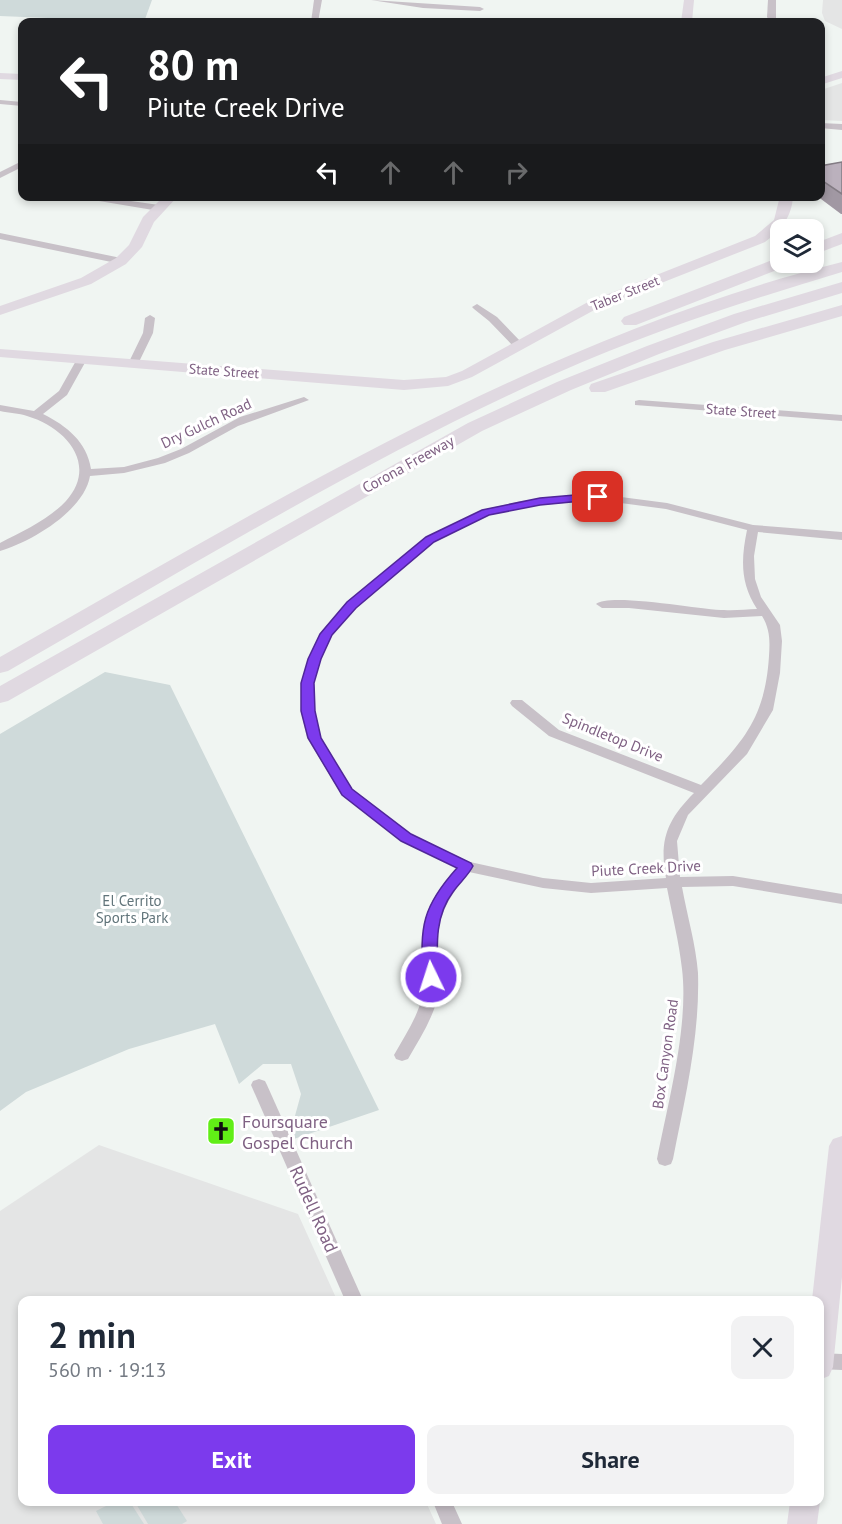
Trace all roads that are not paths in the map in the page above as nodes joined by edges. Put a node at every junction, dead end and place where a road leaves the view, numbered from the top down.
1 (318, 0) edge
2 (375, 0) edge
3 (477, 0) edge
4 (689, 0) edge
5 (772, 0) edge
6 (316, 18) edge
7 (687, 18) edge
8 (771, 18) edge
9 (842, 74) edge
10 (0, 76) edge
11 (18, 77) edge
12 (825, 80) edge
13 (0, 102) edge
14 (18, 104) edge
15 (825, 125) edge
16 (842, 127) edge
17 (18, 166) edge
18 (0, 175) edge
19 (117, 201) edge
20 (167, 201) edge
21 (786, 201) edge
22 (159, 208) junction
23 (0, 236) edge
24 (842, 238) edge
25 (824, 245) edge
26 (842, 259) edge
27 (121, 261) junction
28 (770, 266) edge
29 (842, 267) edge
30 (842, 276) edge
31 (842, 287) edge
32 (477, 307) dead end
33 (842, 310) edge
34 (0, 311) edge
35 (150, 318) dead end
36 (607, 336) junction
37 (518, 345) junction
38 (0, 353) edge
39 (82, 359) junction
40 (133, 364) junction
41 (448, 381) joint
42 (304, 400) dead end
43 (639, 403) dead end
44 (0, 408) edge
45 (35, 415) junction
46 (842, 418) edge
47 (455, 438) junction
48 (86, 472) junction
49 (753, 528) junction
50 (842, 536) edge
51 (0, 547) edge
52 (602, 604) dead end
53 (766, 612) junction
54 (0, 651) edge
55 (72, 654) junction
56 (0, 666) edge
57 (0, 683) edge
58 (0, 696) edge
59 (0, 701) edge
60 (517, 703) dead end
61 (703, 791) junction
62 (466, 866) junction
63 (675, 882) junction
64 (842, 899) edge
65 (402, 1055) dead end
66 (259, 1085) dead end
67 (842, 1146) edge
68 (665, 1159) dead end
69 (352, 1296) edge
70 (824, 1322) edge
71 (824, 1361) edge
72 (842, 1362) edge
73 (444, 1506) edge
74 (804, 1506) edge
75 (452, 1524) edge
76 (802, 1524) edge

1 - 6 street
2 - 3 street
4 - 7 street
5 - 8 street
9 - 12 street
10 - 11 street
13 - 14 street
15 - 16 street
17 - 18 street
19 - 22 street
20 - 22 street
21 - 37 street, Taber Street
22 - 27 street
23 - 27 street
24 - 25 highway
26 - 36 highway
27 - 34 street
28 - 36 highway
29 - 56 highway
30 - 57 highway
31 - 47 highway, Corona Freeway
32 - 37 street
33 - 47 highway
35 - 40 street
36 - 54 highway
37 - 41 street, Taber Street
38 - 39 street, State Street
39 - 40 street, State Street
39 - 45 street
40 - 41 street, State Street
42 - 48 street, Dry Gulch Road
43 - 46 street, State Street
44 - 45 street
45 - 48 street
47 - 55 highway, Corona Freeway
48 - 51 street
49 - 50 street, Piute Creek Drive
49 - 53 street, Box Canyon Road
49 - 62 street, Piute Creek Drive
52 - 53 street
53 - 61 street, Box Canyon Road
55 - 58 highway, Corona Freeway
55 - 59 highway
60 - 61 street, Spindletop Drive
61 - 63 street, Box Canyon Road
62 - 63 street, Piute Creek Drive
62 - 65 street
63 - 64 street, Piute Creek Drive
63 - 68 street, Box Canyon Road
66 - 69 street, Rudell Road
67 - 70 main road
71 - 72 street
73 - 75 street
74 - 76 main road

